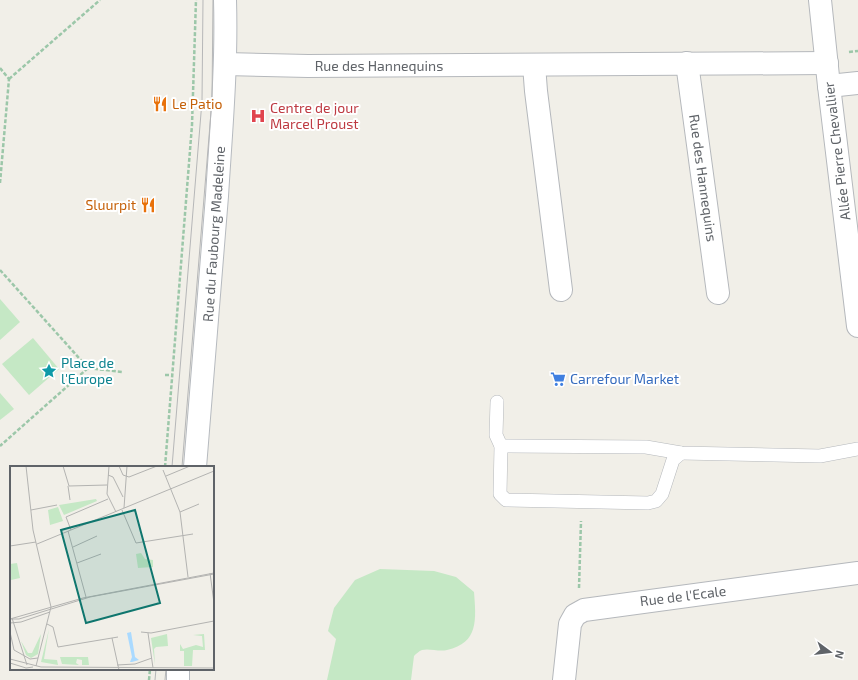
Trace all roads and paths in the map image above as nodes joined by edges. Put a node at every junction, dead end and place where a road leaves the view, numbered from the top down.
1 (100, 0) edge
2 (196, 0) edge
3 (225, 0) edge
4 (820, 0) edge
5 (687, 63) junction
6 (827, 63) junction
7 (225, 64) junction
8 (534, 65) junction
9 (0, 68) edge
10 (9, 79) junction
11 (858, 83) edge
12 (829, 86) junction
13 (0, 183) edge
14 (0, 270) edge
15 (561, 290) dead end
16 (718, 293) dead end
17 (858, 326) edge
18 (88, 368) junction
19 (122, 372) dead end
20 (165, 375) dead end
21 (172, 375) junction
22 (497, 402) dead end
23 (0, 446) edge
24 (501, 446) junction
25 (858, 449) edge
26 (681, 453) junction
27 (165, 466) edge
28 (195, 466) edge
29 (582, 502) junction
30 (858, 573) edge
31 (579, 612) junction
32 (150, 670) edge
33 (149, 680) edge
34 (564, 680) edge

1 - 10 path
2 - 21 path
3 - 7 street, Rue du Faubourg Madeleine
4 - 6 street, Allée Pierre Chevallier
5 - 6 street, Rue des Hannequins
5 - 8 street, Rue des Hannequins
5 - 16 street, Rue des Hannequins
6 - 12 street, Allée Pierre Chevallier
7 - 8 street, Rue des Hannequins
7 - 28 street, Rue du Faubourg Madeleine
8 - 15 street
9 - 10 path
10 - 13 path
11 - 12 street
12 - 17 street, Allée Pierre Chevallier
14 - 18 path
18 - 19 path
18 - 23 path
20 - 21 path
21 - 27 path
22 - 24 lane
24 - 26 lane
24 - 29 lane
25 - 26 lane
26 - 29 lane
29 - 31 path
30 - 31 street, Rue de l'Ecale
31 - 34 street
32 - 33 path

